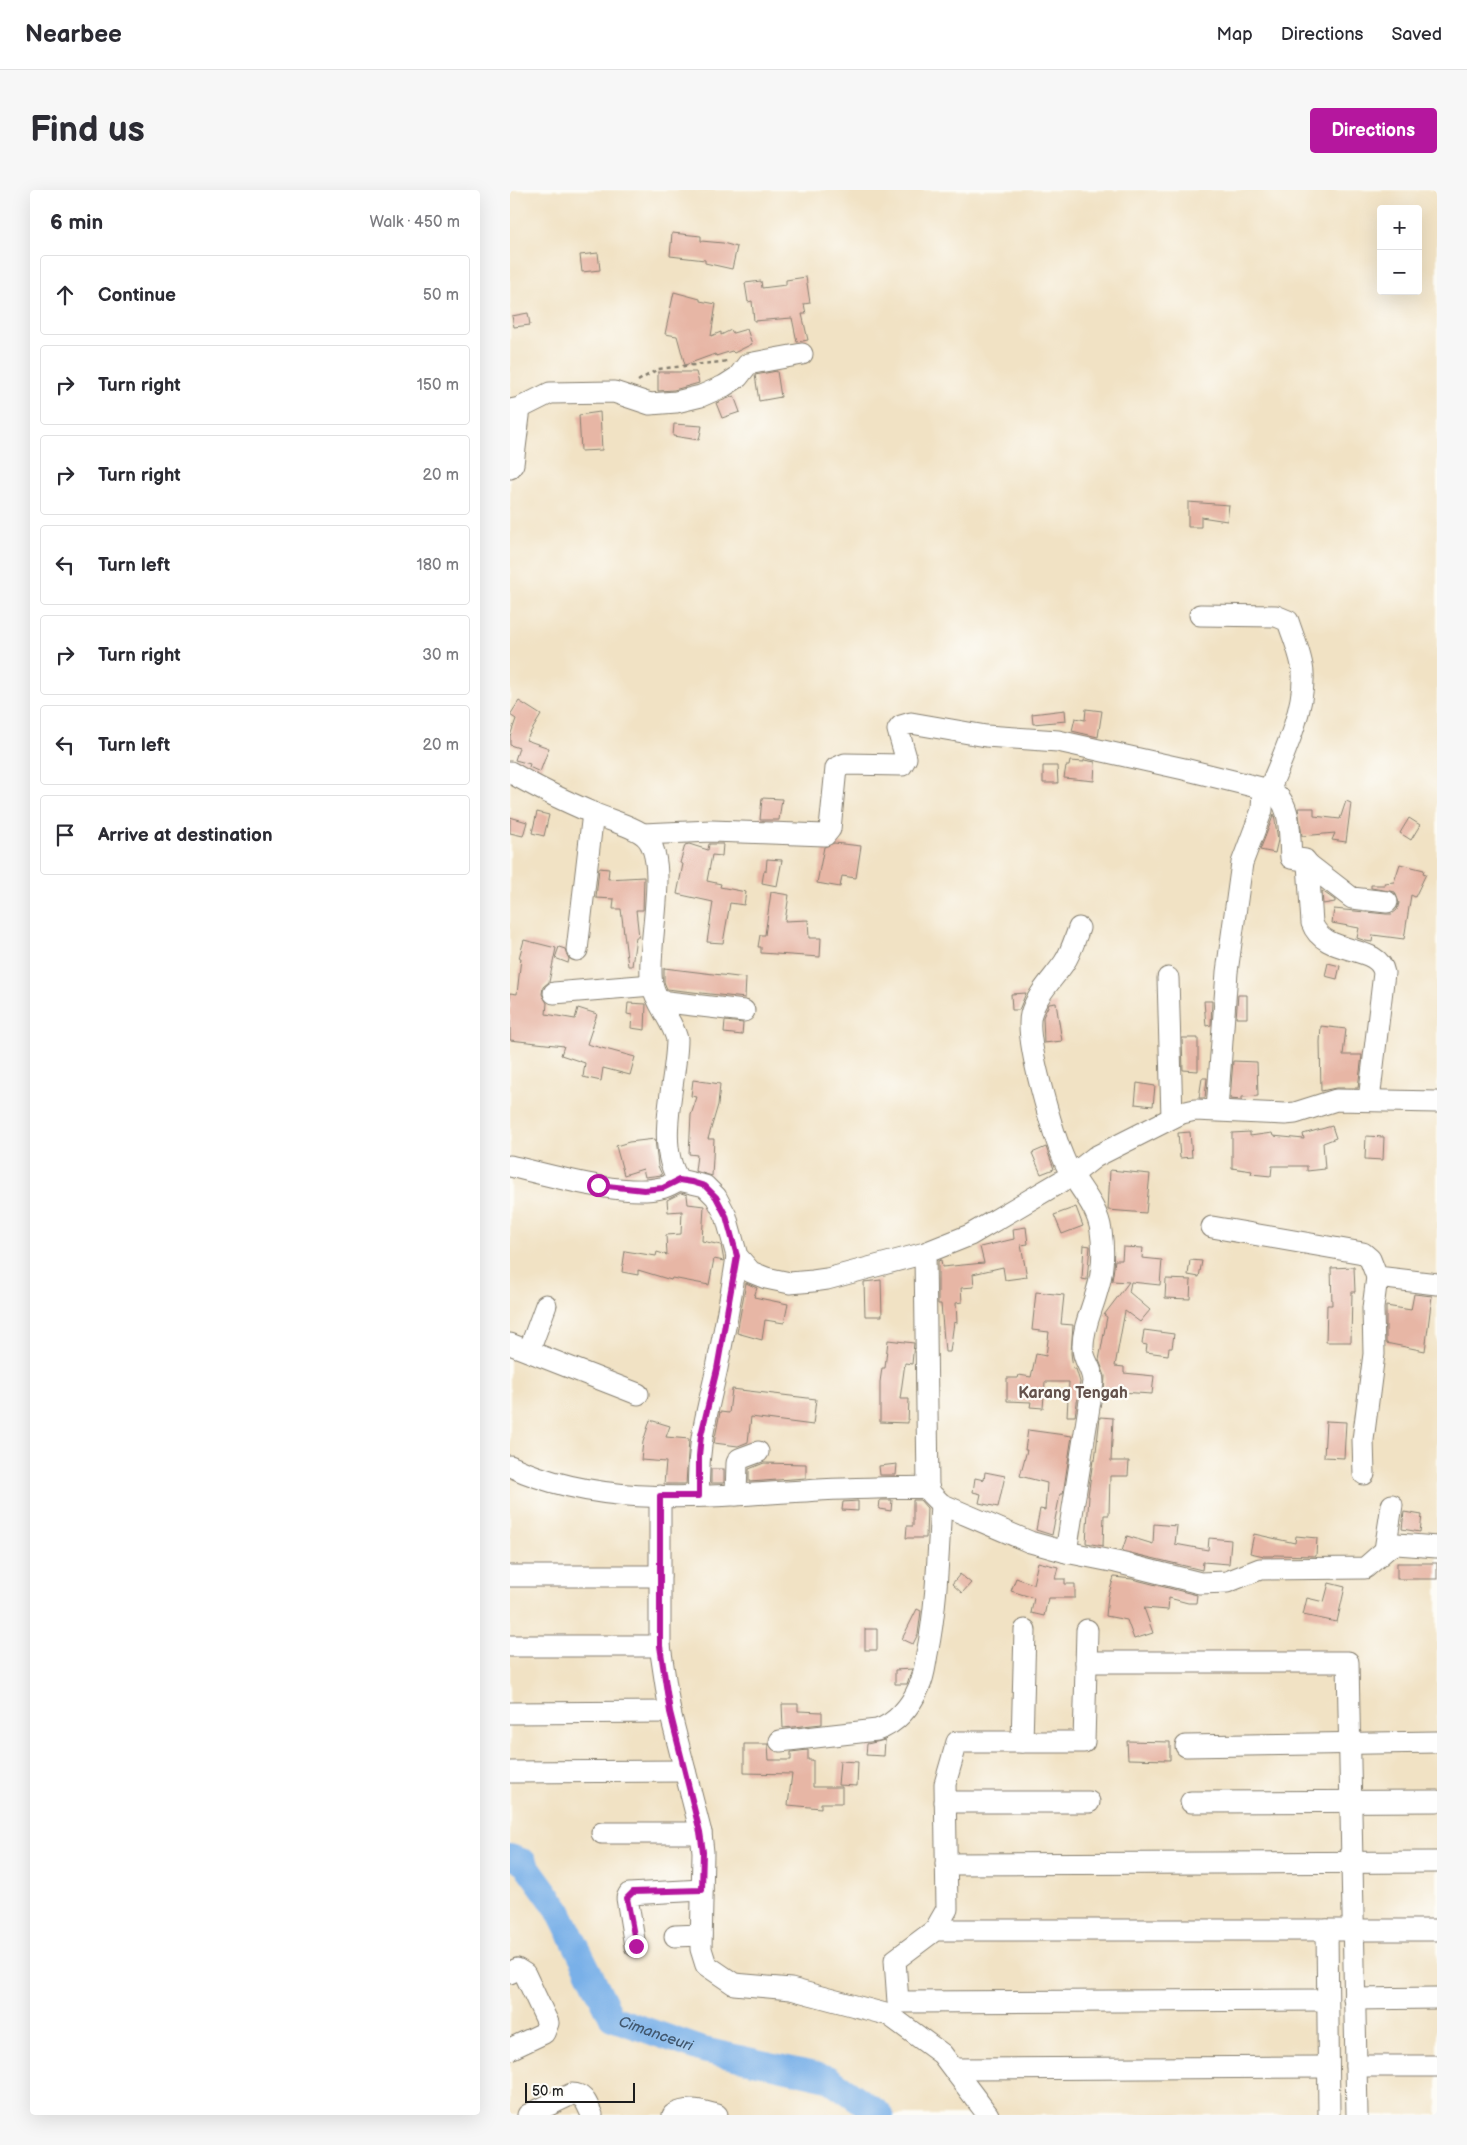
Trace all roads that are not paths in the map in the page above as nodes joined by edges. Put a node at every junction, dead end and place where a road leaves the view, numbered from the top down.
1 (802, 354) dead end
2 (515, 409) edge
3 (510, 468) edge
4 (1200, 615) dead end
5 (510, 772) edge
6 (1266, 789) junction
7 (593, 813) junction
8 (643, 834) junction
9 (1308, 864) junction
10 (1387, 902) dead end
11 (1079, 928) dead end
12 (578, 950) dead end
13 (1168, 978) dead end
14 (554, 993) dead end
15 (656, 993) junction
16 (744, 1011) dead end
17 (1369, 1100) junction
18 (1437, 1102) edge
19 (1217, 1110) junction
20 (1172, 1117) junction
21 (510, 1166) edge
22 (1072, 1175) junction
23 (679, 1180) junction
24 (1212, 1227) dead end
25 (925, 1253) junction
26 (737, 1256) junction
27 (1377, 1277) junction
28 (1437, 1284) edge
29 (546, 1305) dead end
30 (520, 1347) edge
31 (638, 1394) dead end
32 (758, 1452) dead end
33 (510, 1466) edge
34 (1364, 1474) dead end
35 (928, 1487) junction
36 (736, 1495) junction
37 (660, 1496) junction
38 (699, 1496) junction
39 (942, 1504) junction
40 (1392, 1505) dead end
41 (1437, 1546) edge
42 (1385, 1550) junction
43 (1066, 1552) junction
44 (510, 1576) edge
45 (660, 1576) junction
46 (1025, 1630) dead end
47 (1087, 1630) dead end
48 (510, 1646) edge
49 (660, 1646) junction
50 (1086, 1662) junction
51 (670, 1712) junction
52 (510, 1713) edge
53 (780, 1741) dead end
54 (1022, 1742) junction
55 (1349, 1742) junction
56 (1437, 1742) edge
57 (1186, 1746) dead end
58 (685, 1771) junction
59 (510, 1772) edge
60 (1350, 1801) junction
61 (1437, 1801) edge
62 (945, 1802) junction
63 (1089, 1802) dead end
64 (1192, 1802) dead end
65 (700, 1832) junction
66 (602, 1833) dead end
67 (1352, 1862) junction
68 (1437, 1862) edge
69 (946, 1864) junction
70 (702, 1890) junction
71 (935, 1930) junction
72 (1327, 1930) junction
73 (1353, 1930) junction
74 (1437, 1930) edge
75 (701, 1934) junction
76 (675, 1936) dead end
77 (636, 1946) dead end
78 (510, 1973) edge
79 (1437, 1998) edge
80 (1354, 1999) junction
81 (1327, 2000) junction
82 (510, 2049) edge
83 (1356, 2066) junction
84 (1437, 2066) edge
85 (1328, 2067) junction
86 (954, 2070) junction
87 (528, 2115) edge
88 (592, 2115) edge
89 (673, 2115) edge
90 (717, 2115) edge
91 (988, 2115) edge
92 (1329, 2115) edge
93 (1357, 2115) edge

1 - 2 street
2 - 3 street
4 - 6 street
5 - 7 street
6 - 8 street
6 - 9 street
6 - 19 street
7 - 8 street
7 - 12 street
8 - 15 street
9 - 10 street
9 - 17 street
11 - 22 street
13 - 20 street
14 - 15 street
15 - 16 street
15 - 23 street
17 - 18 street
17 - 19 street
19 - 20 street
20 - 22 street
21 - 23 street
22 - 25 street
22 - 43 street
23 - 26 street
24 - 27 street
25 - 26 street
25 - 35 street
26 - 38 street
27 - 28 street
27 - 34 street
29 - 30 street
30 - 31 street
32 - 36 street
33 - 37 street
35 - 36 street
35 - 39 street
36 - 38 street
37 - 38 street
37 - 45 street
39 - 43 street
39 - 53 street
40 - 42 street
41 - 42 street
42 - 43 street
44 - 45 street
45 - 49 street
46 - 54 street
47 - 50 street
48 - 49 street
49 - 51 street
50 - 54 street
50 - 55 street
51 - 52 street
51 - 58 street
54 - 62 street
55 - 56 street
55 - 57 street
55 - 60 street
58 - 59 street
58 - 65 street
60 - 61 street
60 - 64 street
60 - 67 street
62 - 63 street
62 - 69 street
65 - 66 street
65 - 70 street
67 - 68 street
67 - 69 street
67 - 73 street
69 - 71 street
70 - 75 street
70 - 77 street
71 - 72 street
71 - 81 street
72 - 73 street
72 - 81 street
73 - 74 street
73 - 80 street
75 - 76 street
75 - 86 street
78 - 82 street
79 - 80 street
80 - 83 street
81 - 85 street
83 - 84 street
83 - 93 street
85 - 86 street
85 - 92 street
86 - 91 street
87 - 88 street
89 - 90 street

